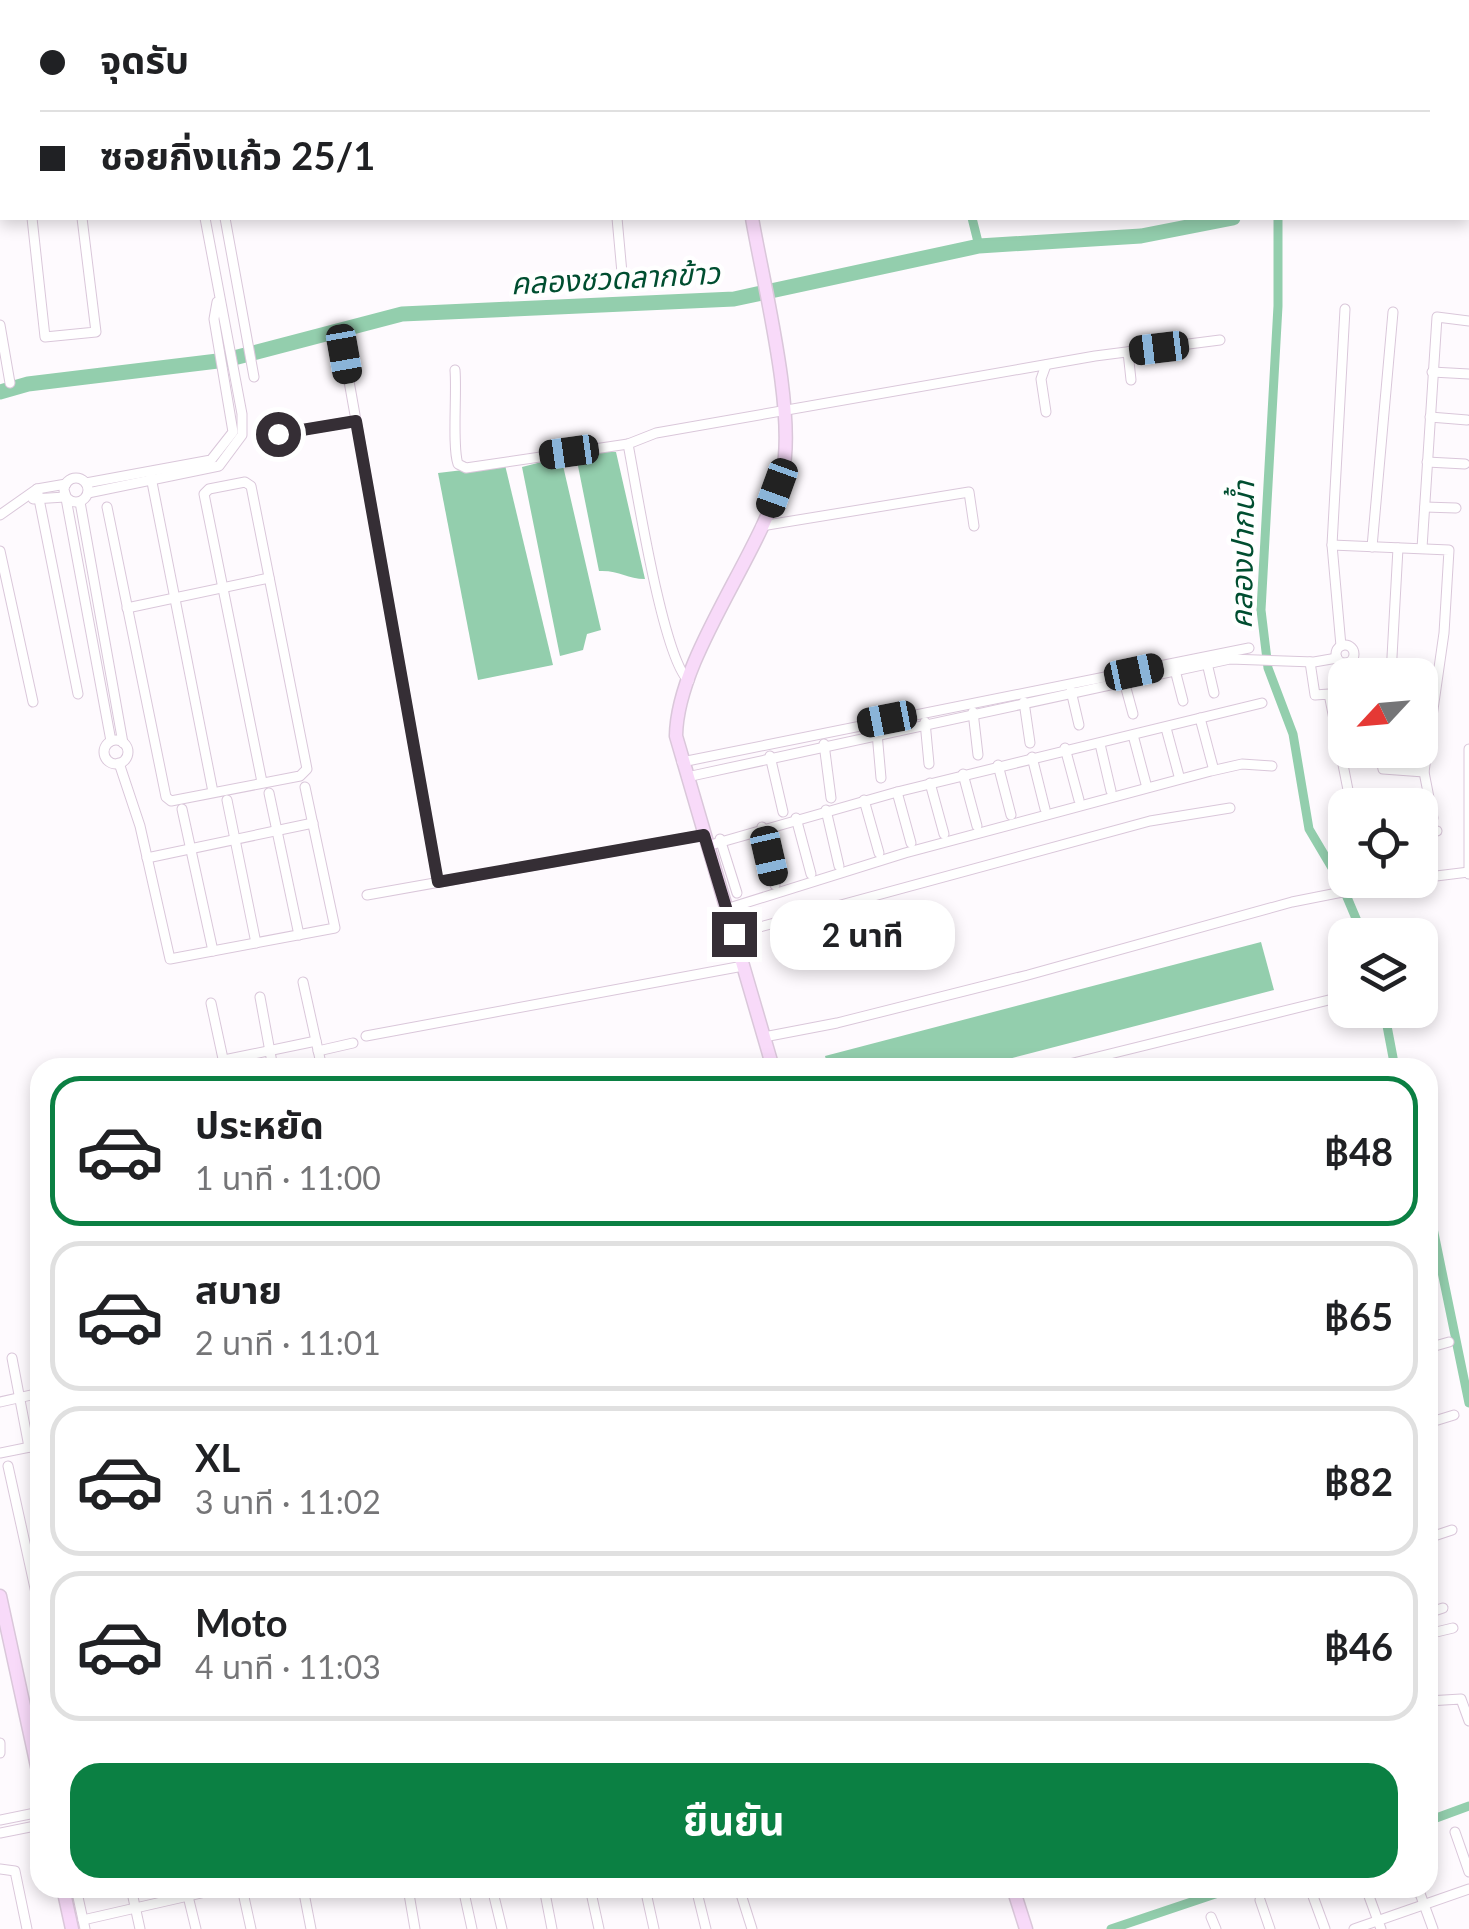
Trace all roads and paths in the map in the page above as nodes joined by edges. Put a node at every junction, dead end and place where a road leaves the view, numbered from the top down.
1 (32, 220) edge
2 (82, 220) edge
3 (205, 220) edge
4 (225, 220) edge
5 (618, 220) edge
6 (752, 220) edge
7 (623, 284) dead end
8 (1345, 309) dead end
9 (1392, 312) dead end
10 (1469, 321) edge
11 (0, 325) edge
12 (1220, 340) dead end
13 (1128, 352) junction
14 (344, 354) dead end
15 (1046, 365) junction
16 (455, 370) dead end
17 (1432, 372) junction
18 (253, 374) dead end
19 (1469, 374) edge
20 (1131, 380) dead end
21 (10, 383) dead end
22 (1046, 412) dead end
23 (785, 414) junction
24 (1430, 416) junction
25 (1467, 420) edge
26 (356, 421) junction
27 (278, 434) dead end
28 (628, 444) junction
29 (1427, 462) junction
30 (1464, 464) dead end
31 (151, 476) junction
32 (87, 488) junction
33 (65, 491) junction
34 (38, 495) junction
35 (80, 502) junction
36 (107, 506) dead end
37 (1425, 507) junction
38 (1456, 508) dead end
39 (0, 515) edge
40 (762, 526) junction
41 (974, 526) dead end
42 (1332, 546) junction
43 (1372, 546) junction
44 (1398, 548) junction
45 (1422, 548) junction
46 (0, 551) edge
47 (269, 578) junction
48 (223, 588) junction
49 (174, 599) junction
50 (127, 608) junction
51 (99, 612) junction
52 (87, 614) junction
53 (1341, 646) junction
54 (1249, 648) dead end
55 (1337, 658) edge
56 (1350, 658) edge
57 (1392, 658) edge
58 (1328, 659) edge
59 (1312, 662) junction
60 (1207, 664) junction
61 (1175, 670) junction
62 (1124, 681) junction
63 (690, 682) junction
64 (1071, 691) junction
65 (1214, 692) dead end
66 (78, 694) dead end
67 (1183, 701) dead end
68 (33, 702) dead end
69 (1024, 702) junction
70 (1262, 702) dead end
71 (973, 712) junction
72 (1133, 714) dead end
73 (1200, 718) junction
74 (925, 722) junction
75 (1079, 725) dead end
76 (1166, 728) junction
77 (876, 733) junction
78 (1133, 735) junction
79 (111, 741) junction
80 (123, 742) junction
81 (1030, 743) dead end
82 (824, 744) junction
83 (1100, 744) junction
84 (1065, 748) junction
85 (1469, 750) edge
86 (978, 754) dead end
87 (770, 756) junction
88 (1032, 757) junction
89 (682, 762) junction
90 (120, 764) junction
91 (929, 764) dead end
92 (998, 766) junction
93 (1272, 766) dead end
94 (1213, 768) dead end
95 (1383, 768) edge
96 (1424, 772) junction
97 (963, 774) junction
98 (686, 776) junction
99 (1179, 776) dead end
100 (882, 778) dead end
101 (262, 782) junction
102 (930, 783) junction
103 (1146, 784) dead end
104 (305, 787) dead end
105 (1348, 788) edge
106 (1427, 788) edge
107 (1111, 791) dead end
108 (213, 792) junction
109 (897, 792) junction
110 (269, 793) dead end
111 (832, 798) dead end
112 (227, 800) dead end
113 (864, 800) junction
114 (1078, 800) dead end
115 (1230, 808) dead end
116 (182, 809) dead end
117 (1045, 809) dead end
118 (826, 810) junction
119 (782, 812) dead end
120 (1011, 815) dead end
121 (796, 818) junction
122 (313, 823) junction
123 (977, 826) dead end
124 (762, 828) junction
125 (278, 830) junction
126 (944, 834) dead end
127 (235, 840) junction
128 (710, 840) junction
129 (911, 842) dead end
130 (190, 850) junction
131 (879, 853) dead end
132 (147, 858) junction
133 (839, 866) dead end
134 (1469, 872) edge
135 (811, 874) dead end
136 (1438, 876) edge
137 (438, 882) junction
138 (775, 884) dead end
139 (737, 893) dead end
140 (367, 895) dead end
141 (1328, 895) edge
142 (726, 909) junction
143 (734, 934) junction
144 (299, 935) junction
145 (256, 942) junction
146 (213, 951) junction
147 (743, 966) junction
148 (303, 982) dead end
149 (260, 997) dead end
150 (1328, 1000) edge
151 (211, 1003) dead end
152 (366, 1036) dead end
153 (764, 1037) junction
154 (354, 1043) dead end
155 (317, 1046) junction
156 (270, 1050) junction
157 (223, 1058) edge
158 (244, 1058) edge
159 (272, 1058) edge
160 (320, 1058) edge
161 (770, 1058) edge
162 (1094, 1058) edge
163 (1449, 1342) dead end
164 (1438, 1345) edge
165 (12, 1358) dead end
166 (30, 1395) edge
167 (18, 1398) junction
168 (0, 1402) edge
169 (1454, 1415) dead end
170 (1438, 1420) edge
171 (30, 1434) edge
172 (30, 1447) edge
173 (0, 1452) edge
174 (8, 1466) dead end
175 (1452, 1530) dead end
176 (1438, 1535) edge
177 (30, 1556) edge
178 (0, 1596) edge
179 (1443, 1608) dead end
180 (1438, 1609) edge
181 (1452, 1628) dead end
182 (1438, 1632) edge
183 (1438, 1700) edge
184 (1469, 1721) edge
185 (30, 1734) edge
186 (0, 1743) edge
187 (0, 1753) edge
188 (30, 1814) edge
189 (0, 1820) edge
190 (30, 1828) edge
191 (1455, 1832) dead end
192 (0, 1833) edge
193 (0, 1869) edge
194 (1469, 1872) edge
195 (1469, 1890) edge
196 (67, 1898) edge
197 (77, 1898) edge
198 (132, 1898) edge
199 (162, 1898) edge
200 (189, 1898) edge
201 (244, 1898) edge
202 (305, 1898) edge
203 (410, 1898) edge
204 (465, 1898) edge
205 (494, 1898) edge
206 (546, 1898) edge
207 (592, 1898) edge
208 (647, 1898) edge
209 (698, 1898) edge
210 (742, 1898) edge
211 (1017, 1898) edge
212 (1314, 1898) edge
213 (1370, 1898) edge
214 (1422, 1898) edge
215 (1260, 1900) dead end
216 (1424, 1905) junction
217 (134, 1906) junction
218 (1212, 1917) dead end
219 (1380, 1925) edge
220 (80, 1926) edge
221 (27, 1929) edge
222 (140, 1929) edge
223 (196, 1929) edge
224 (251, 1929) edge
225 (311, 1929) edge
226 (415, 1929) edge
227 (472, 1929) edge
228 (502, 1929) edge
229 (552, 1929) edge
230 (599, 1929) edge
231 (654, 1929) edge
232 (706, 1929) edge
233 (752, 1929) edge
234 (1026, 1929) edge
235 (1216, 1929) edge
236 (1270, 1929) edge
237 (1325, 1929) edge
238 (1354, 1929) edge
239 (1433, 1929) edge

1 - 2 street
3 - 31 street
4 - 18 street
5 - 7 street
6 - 23 street
8 - 42 street
9 - 43 street
10 - 17 street
11 - 21 street
12 - 13 street
13 - 15 street
13 - 20 street
14 - 26 street
15 - 22 street
15 - 23 street
16 - 28 street
17 - 19 street
17 - 24 street
23 - 28 street
23 - 40 street
24 - 25 street
24 - 29 street
26 - 27 street
26 - 137 street
28 - 63 street
29 - 30 street
29 - 37 street
31 - 32 street
31 - 49 street
32 - 33 street
32 - 35 street
33 - 34 street
33 - 35 street
33 - 52 street
34 - 39 street
34 - 66 street
35 - 51 street
36 - 50 street
37 - 38 street
37 - 45 street
40 - 41 street
40 - 63 street
42 - 43 street
42 - 53 street
43 - 44 street
44 - 45 street
44 - 57 street
45 - 96 street
46 - 68 street
47 - 48 street
47 - 48 street
47 - 101 street
48 - 49 street
48 - 101 street
49 - 50 street
49 - 108 street
50 - 108 street
51 - 52 street
51 - 80 street
52 - 79 street
53 - 55 street
53 - 56 street
54 - 89 street
58 - 59 street
59 - 60 street
59 - 105 street
60 - 61 street
60 - 65 street
61 - 62 street
61 - 67 street
62 - 64 street
62 - 72 street
63 - 89 street
64 - 69 street
64 - 75 street
69 - 71 street
69 - 81 street
70 - 73 street
71 - 74 street
71 - 86 street
73 - 76 street
73 - 94 street
74 - 77 street
74 - 91 street
76 - 78 street
76 - 99 street
77 - 82 street
77 - 100 street
78 - 83 street
78 - 103 street
79 - 80 street
79 - 90 street
80 - 90 street
82 - 87 street
82 - 111 street
83 - 84 street
83 - 107 street
84 - 88 street
84 - 114 street
85 - 134 street
87 - 98 street
87 - 119 street
88 - 92 street
88 - 117 street
89 - 98 street
90 - 132 street
92 - 97 street
92 - 120 street
93 - 142 street
95 - 96 street
96 - 106 street
97 - 102 street
97 - 123 street
98 - 128 street
101 - 108 street
102 - 109 street
102 - 126 street
104 - 122 street
109 - 113 street
109 - 129 street
110 - 125 street
112 - 127 street
113 - 118 street
113 - 131 street
115 - 143 street
116 - 130 street
118 - 121 street
118 - 133 street
121 - 124 street
121 - 135 street
122 - 125 street
122 - 144 street
124 - 128 street
124 - 138 street
125 - 127 street
125 - 144 street
127 - 130 street
127 - 145 street
128 - 137 street
128 - 139 street
128 - 142 street
130 - 132 street
130 - 146 street
132 - 146 street
134 - 136 street
137 - 140 street
141 - 153 street
142 - 143 street
143 - 147 street
144 - 145 street
145 - 146 street
147 - 152 street
147 - 153 street
148 - 155 street
149 - 156 street
150 - 162 street
151 - 157 street
153 - 161 street
154 - 155 street
155 - 156 street
155 - 160 street
156 - 158 street
156 - 159 street
163 - 164 street
165 - 167 street
166 - 167 street
167 - 168 street
167 - 171 street
169 - 170 street
172 - 173 street
174 - 177 street
175 - 176 street
178 - 185 street
179 - 180 street
181 - 182 street
183 - 184 street
186 - 187 street
188 - 189 street
190 - 192 street
191 - 194 street
193 - 221 street
195 - 216 street
196 - 220 street
197 - 220 street
198 - 217 street
199 - 217 street
200 - 223 street
201 - 224 street
202 - 225 street
203 - 226 street
204 - 227 street
205 - 228 street
206 - 229 street
207 - 230 street
208 - 231 street
209 - 232 street
210 - 233 street
211 - 234 street
212 - 237 street
213 - 219 street
214 - 216 street
215 - 236 street
216 - 219 street
216 - 239 street
217 - 220 street
217 - 222 street
218 - 235 street
219 - 238 street

